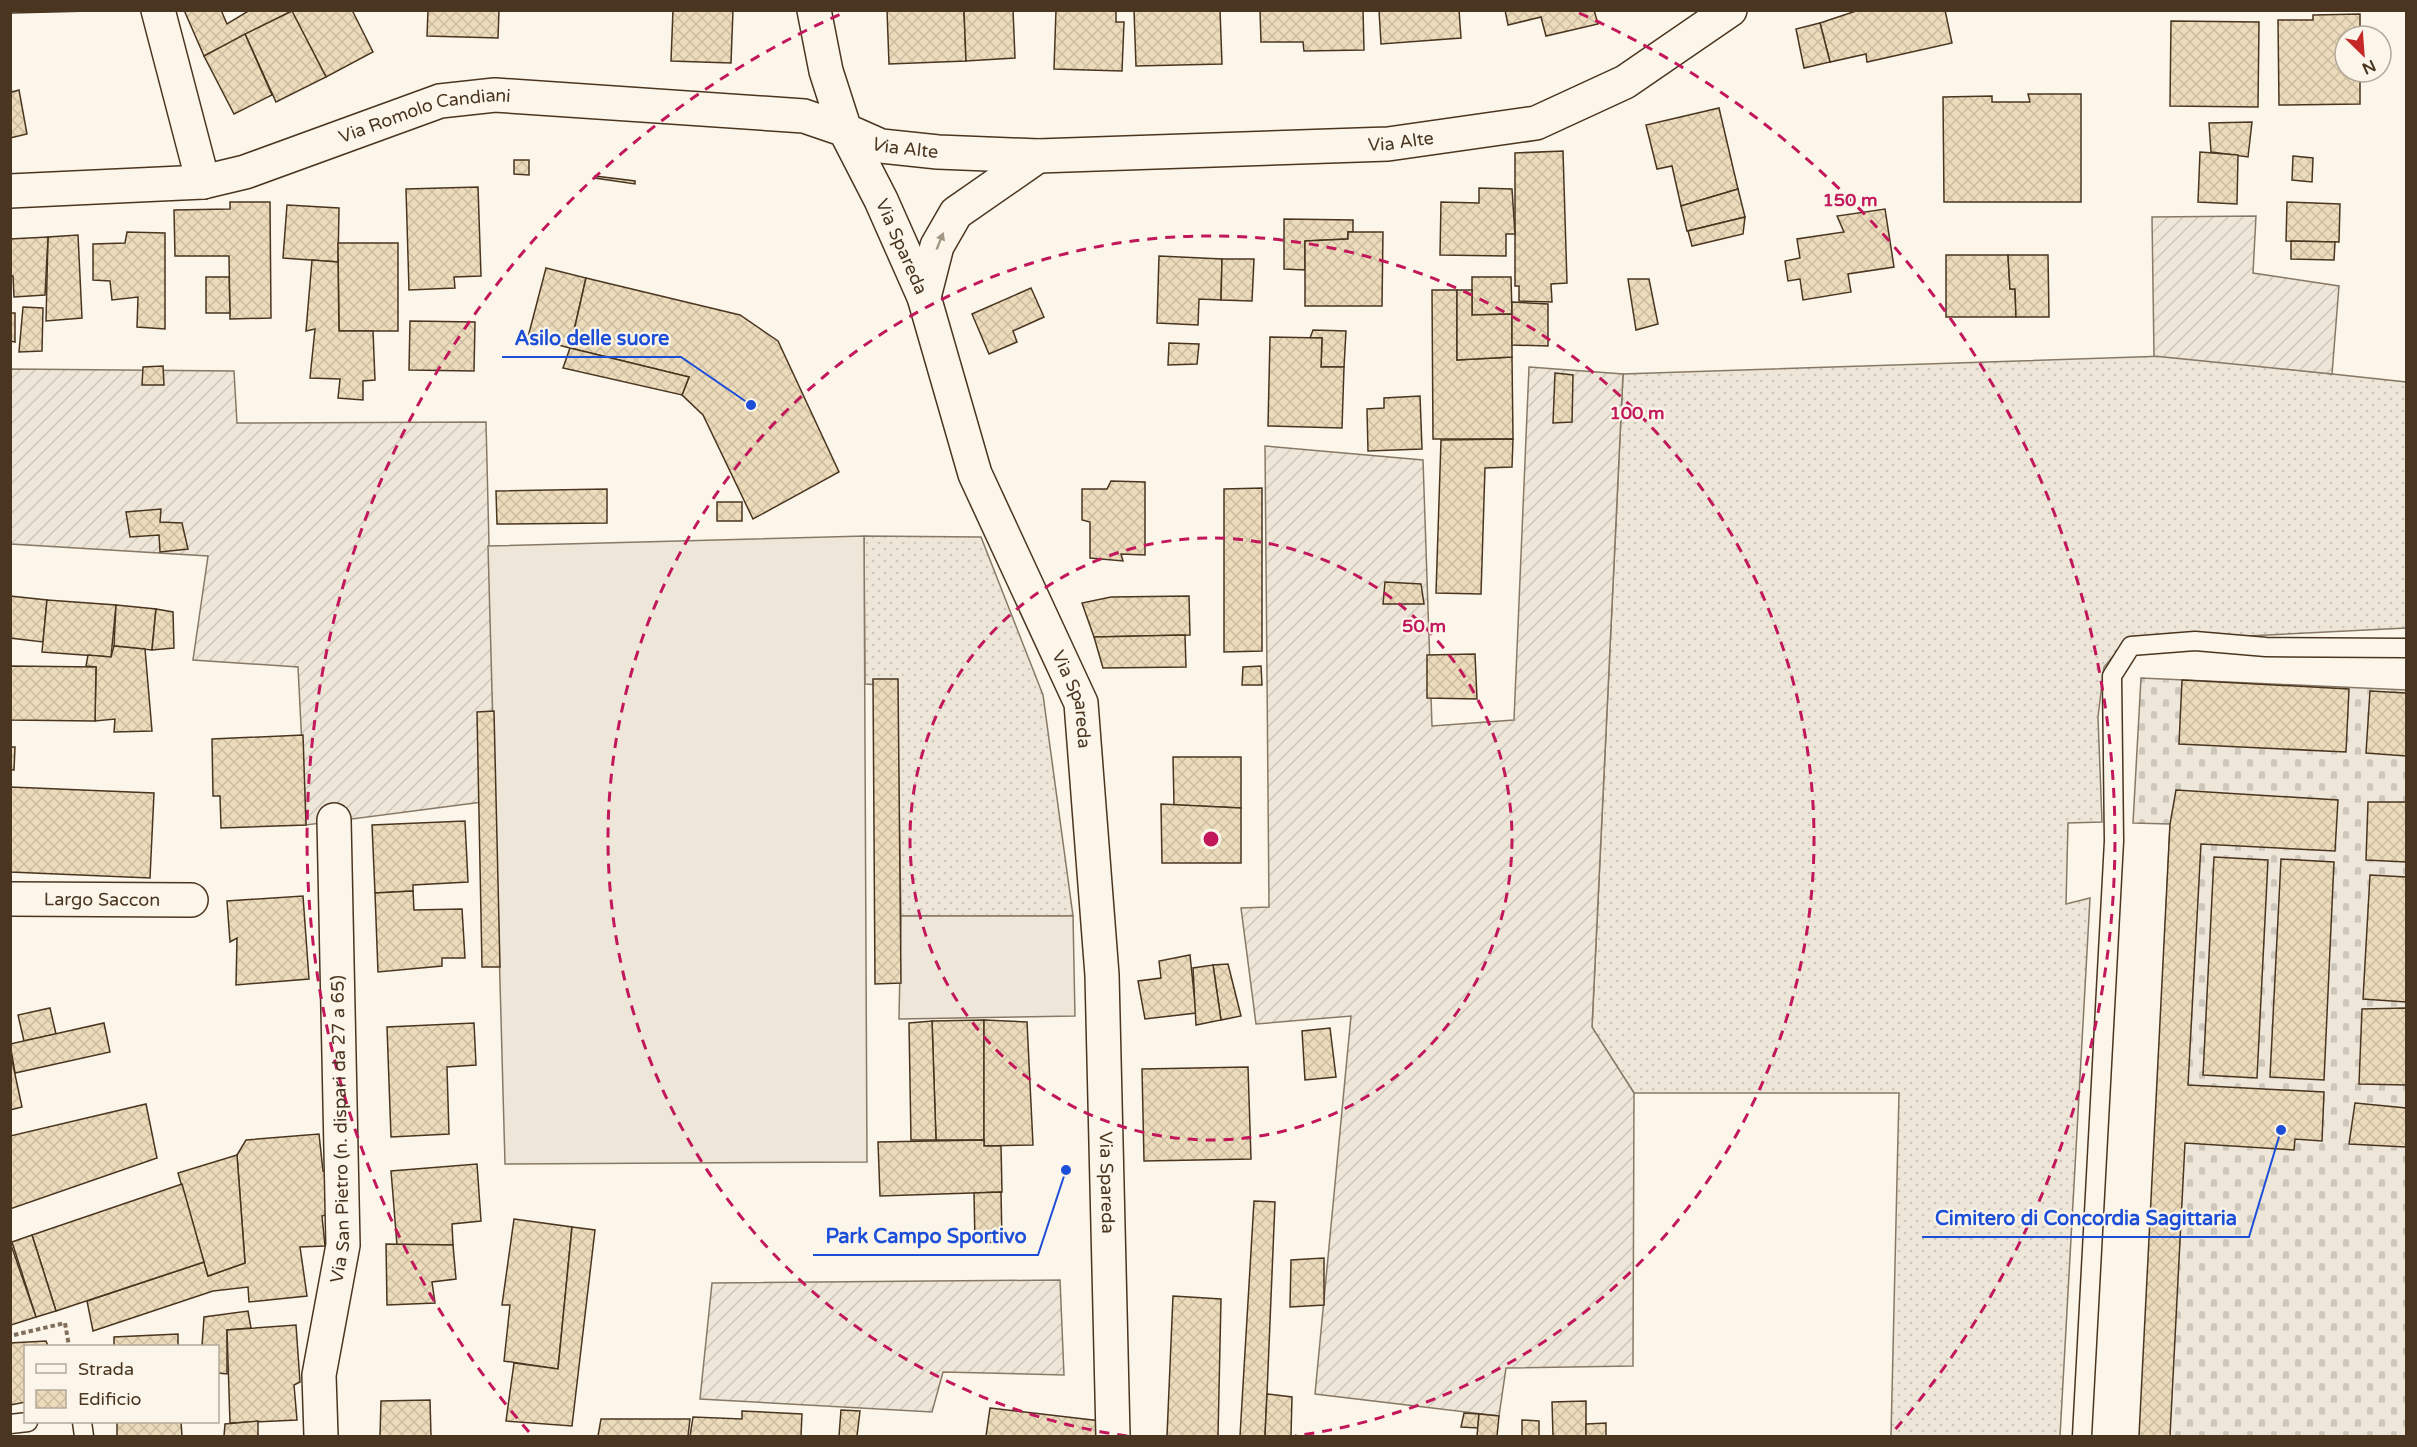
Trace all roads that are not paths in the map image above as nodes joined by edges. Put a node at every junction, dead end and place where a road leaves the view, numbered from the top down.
1 (158, 10) edge
2 (814, 10) edge
3 (1730, 10) edge
4 (845, 130) junction
5 (1038, 156) junction
6 (203, 182) junction
7 (10, 191) edge
8 (924, 297) junction
9 (2406, 648) edge
10 (334, 820) dead end
11 (10, 899) edge
12 (191, 900) dead end
13 (321, 1437) edge
14 (1113, 1437) edge
15 (2082, 1437) edge

1 - 6 street
2 - 4 street, Via Spareda
3 - 5 street, Via Alte
4 - 5 street, Via Alte
4 - 6 street, Via Romolo Candiani
4 - 8 street, Via Spareda
8 -> 5 street
6 - 7 street, Via Romolo Candiani
8 - 14 street, Via Spareda
9 - 15 lane
10 - 13 street, Via San Pietro (n. dispari da 27 a 65)
11 - 12 street, Largo Saccon

